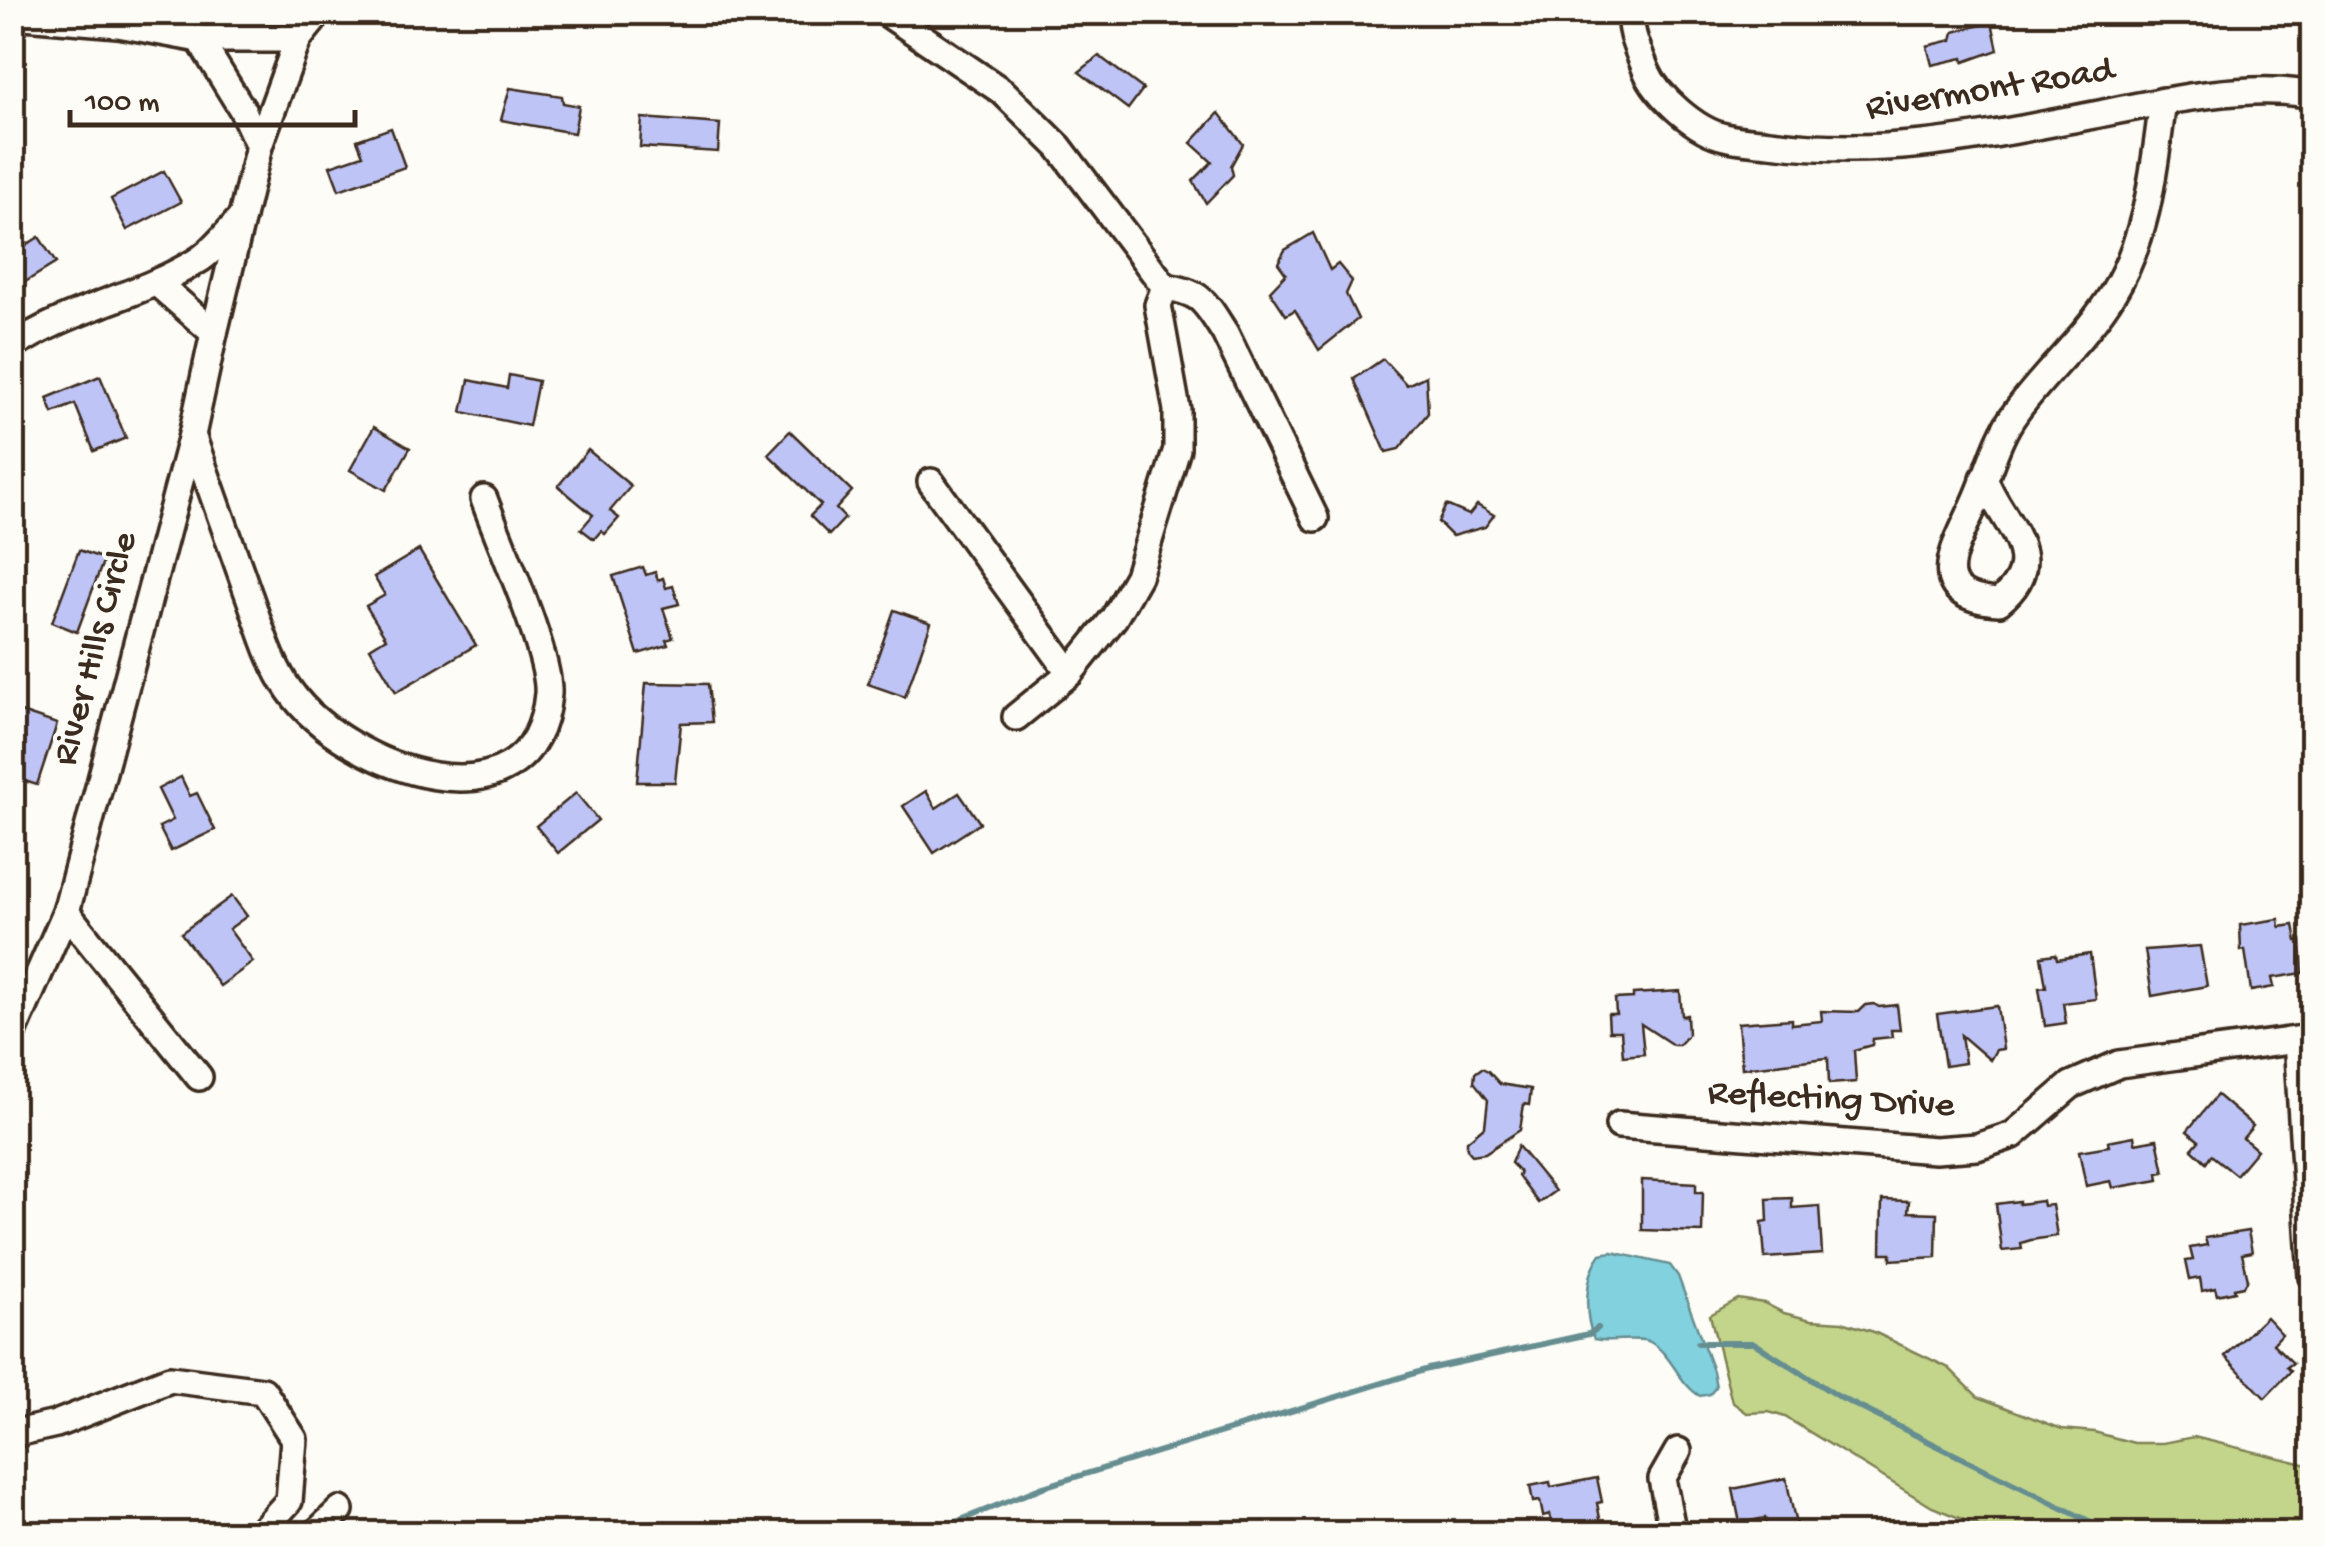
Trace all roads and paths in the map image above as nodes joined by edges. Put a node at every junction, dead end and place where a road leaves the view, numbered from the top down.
1 (320, 12) edge
2 (885, 12) edge
3 (1632, 12) edge
4 (12, 14) edge
5 (199, 39) junction
6 (298, 39) junction
7 (2312, 95) edge
8 (2163, 101) junction
9 (259, 146) junction
10 (242, 217) junction
11 (157, 283) junction
12 (1164, 287) junction
13 (214, 332) junction
14 (12, 347) edge
15 (192, 435) junction
16 (1984, 478) dead end
17 (931, 482) dead end
18 (484, 499) dead end
19 (1315, 518) dead end
20 (1070, 673) junction
21 (1016, 717) dead end
22 (66, 912) junction
23 (12, 1035) edge
24 (2305, 1039) edge
25 (199, 1077) dead end
26 (1619, 1125) dead end
27 (2312, 1277) edge
28 (12, 1434) edge
29 (1678, 1451) dead end
30 (340, 1510) dead end
31 (259, 1534) edge
32 (315, 1534) edge
33 (1673, 1534) edge

1 - 6 street, River Hills Circle
2 - 12 street
3 - 8 street, Rivermont Road
4 - 5 street
5 - 6 street
5 - 9 street
6 - 9 street, River Hills Circle
7 - 8 street, Rivermont Road
8 - 16 street
9 - 10 street, River Hills Circle
10 - 11 street
10 - 13 street, River Hills Circle
11 - 13 street
11 - 14 street
12 - 19 street
12 - 20 street
13 - 15 street, River Hills Circle
15 - 18 street
15 - 22 street, River Hills Circle
17 - 20 street
20 - 21 street
22 - 23 street, River Hills Circle
22 - 25 street
24 - 26 street, Reflecting Drive
24 - 27 street
28 - 31 street
29 - 33 street
30 - 32 street

